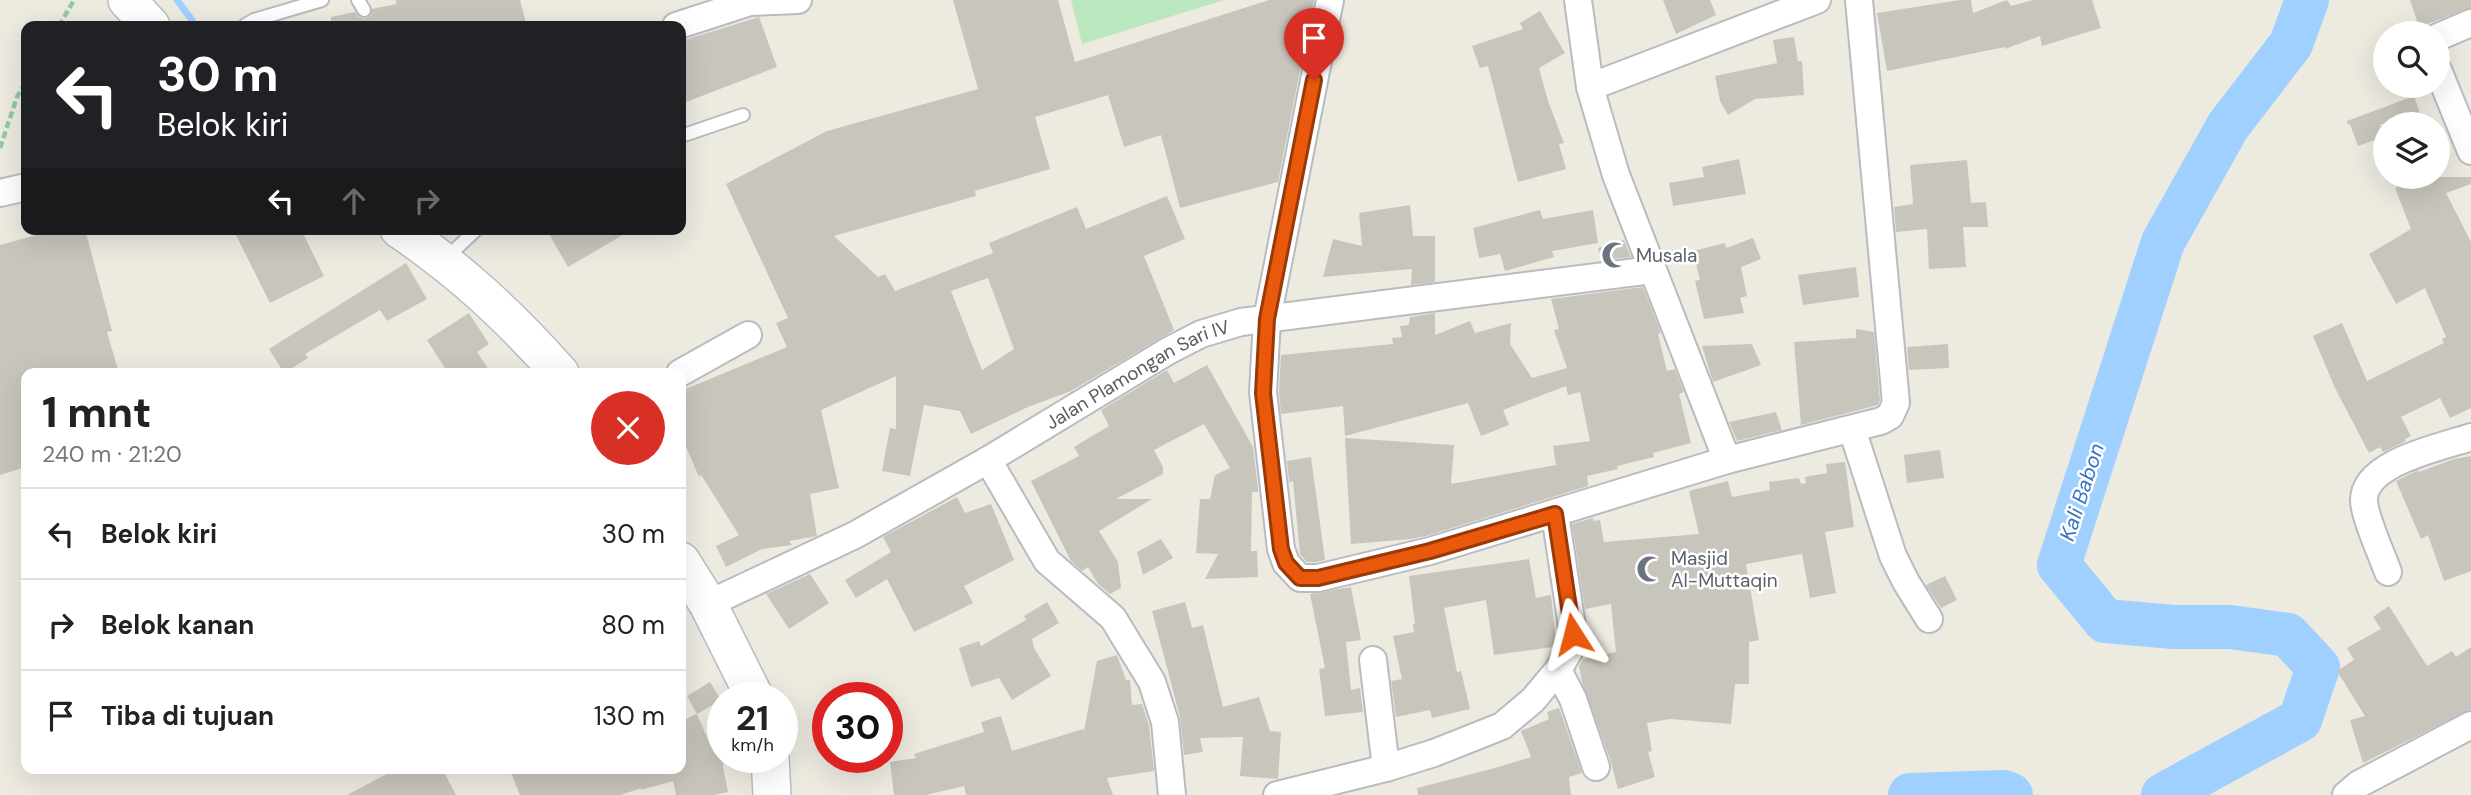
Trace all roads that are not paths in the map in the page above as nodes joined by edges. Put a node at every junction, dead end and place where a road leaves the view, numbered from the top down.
1 (127, 0) edge
2 (322, 0) edge
3 (798, 0) edge
4 (1331, 0) edge
5 (1578, 0) edge
6 (1817, 0) edge
7 (1859, 0) edge
8 (146, 21) edge
9 (261, 21) edge
10 (686, 23) edge
11 (2471, 23) edge
12 (2450, 32) edge
13 (1590, 87) junction
14 (2449, 98) edge
15 (743, 116) dead end
16 (686, 134) edge
17 (2471, 151) edge
18 (21, 188) edge
19 (0, 193) edge
20 (408, 235) edge
21 (471, 235) edge
22 (444, 260) junction
23 (1653, 270) junction
24 (1267, 319) junction
25 (748, 335) dead end
26 (554, 368) edge
27 (686, 370) edge
28 (1852, 429) junction
29 (2471, 437) edge
30 (988, 460) junction
31 (1727, 460) junction
32 (1555, 514) junction
33 (686, 569) edge
34 (2388, 572) dead end
35 (708, 604) junction
36 (1928, 619) dead end
37 (1373, 660) dead end
38 (1558, 670) junction
39 (747, 682) edge
40 (2471, 725) edge
41 (1596, 767) dead end
42 (1386, 768) junction
43 (771, 773) edge
44 (772, 795) edge
45 (1172, 795) edge
46 (1277, 795) edge
47 (2346, 795) edge

1 - 8 main road
2 - 9 lane
3 - 10 street
4 - 24 street
5 - 13 street
6 - 13 street
7 - 28 street
11 - 12 street
13 - 23 street
14 - 17 street
15 - 16 lane
18 - 19 street
20 - 22 main road
21 - 22 lane
22 - 26 main road
23 - 24 street, Jalan Plamongan Sari IV
23 - 31 street
24 - 30 street, Jalan Plamongan Sari IV
24 - 32 street
25 - 27 street
28 - 31 street
28 - 36 street
29 - 34 street
30 - 35 street, Jalan Plamongan Sari IV
30 - 45 street
31 - 32 street
32 - 38 street
33 - 35 main road
35 - 39 main road
37 - 42 street
38 - 41 street
38 - 42 street
40 - 47 street
42 - 46 street
43 - 44 main road

